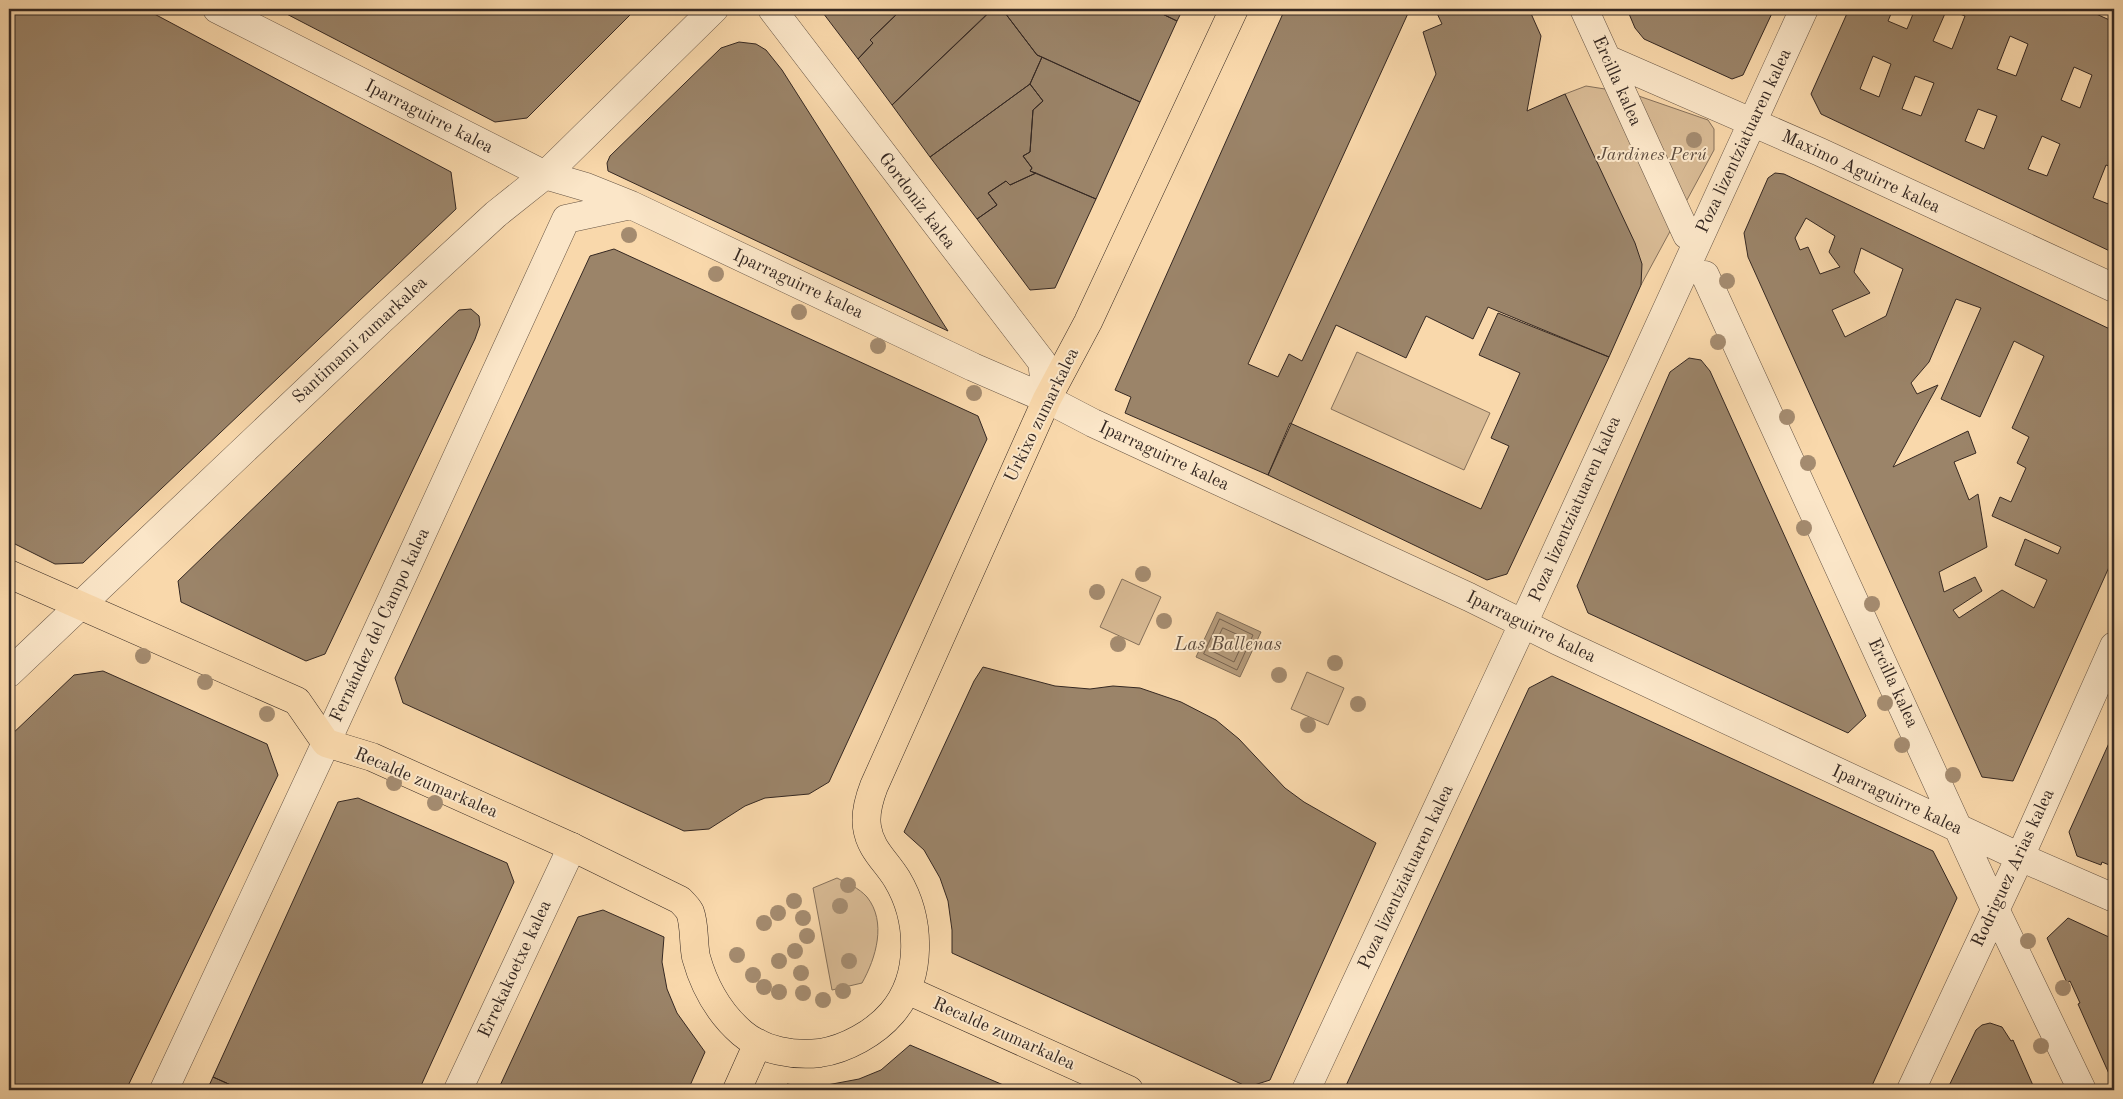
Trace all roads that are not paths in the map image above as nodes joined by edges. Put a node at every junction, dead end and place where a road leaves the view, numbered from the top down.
1 (714, 9) edge
2 (772, 9) edge
3 (1234, 9) edge
4 (1584, 9) edge
5 (1804, 9) edge
6 (229, 11) edge
7 (1607, 59) junction
8 (1753, 122) junction
9 (545, 175) junction
10 (631, 205) junction
11 (1687, 235) dead end
12 (1705, 275) dead end
13 (2114, 288) edge
14 (1047, 399) junction
15 (9, 574) edge
16 (79, 606) junction
17 (1523, 624) junction
18 (2114, 646) edge
19 (9, 673) edge
20 (326, 743) junction
21 (1961, 829) junction
22 (572, 847) junction
23 (2020, 858) junction
24 (2114, 898) edge
25 (1996, 909) junction
26 (908, 990) junction
27 (758, 1043) junction
28 (169, 1079) edge
29 (458, 1090) edge
30 (736, 1090) edge
31 (1128, 1090) edge
32 (1306, 1090) edge
33 (1911, 1090) edge
34 (2082, 1090) edge

1 - 9 street, Santimami zumarkalea
2 - 14 street, Gordoniz kalea
3 - 14 main road, Urkixo zumarkalea
4 - 7 street, Ercilla kalea
5 - 8 street, Poza lizentziatuaren kalea
6 - 9 street, Iparraguirre kalea
7 - 8 street, Maximo Aguirre kalea
7 - 11 street, Ercilla kalea
8 - 13 street, Maximo Aguirre kalea
8 - 17 street, Poza lizentziatuaren kalea
9 - 10 street, Iparraguirre kalea
9 - 16 street, Santimami zumarkalea
10 - 14 street, Iparraguirre kalea
10 - 20 street, Fernández del Campo kalea
12 - 21 street, Ercilla kalea
14 - 17 street, Iparraguirre kalea
14 - 26 main road, Urkixo zumarkalea
15 - 16 main road
16 - 19 street, Santimami zumarkalea
16 - 20 main road
17 - 21 street, Iparraguirre kalea
17 - 32 street, Poza lizentziatuaren kalea
18 - 23 street, Rodriguez Arias kalea
20 - 22 main road, Recalde zumarkalea
20 - 28 street, Fernández del Campo kalea
21 - 23 street, Iparraguirre kalea
21 - 25 street, Ercilla kalea
22 - 27 main road, Recalde zumarkalea
22 - 29 street, Errekakoetxe kalea
23 - 24 street, Iparraguirre kalea
23 - 25 street, Rodriguez Arias kalea
25 - 33 street, Rodriguez Arias kalea
25 - 34 street, Ercilla kalea
26 - 27 main road
26 - 31 main road, Recalde zumarkalea
27 - 30 main road

